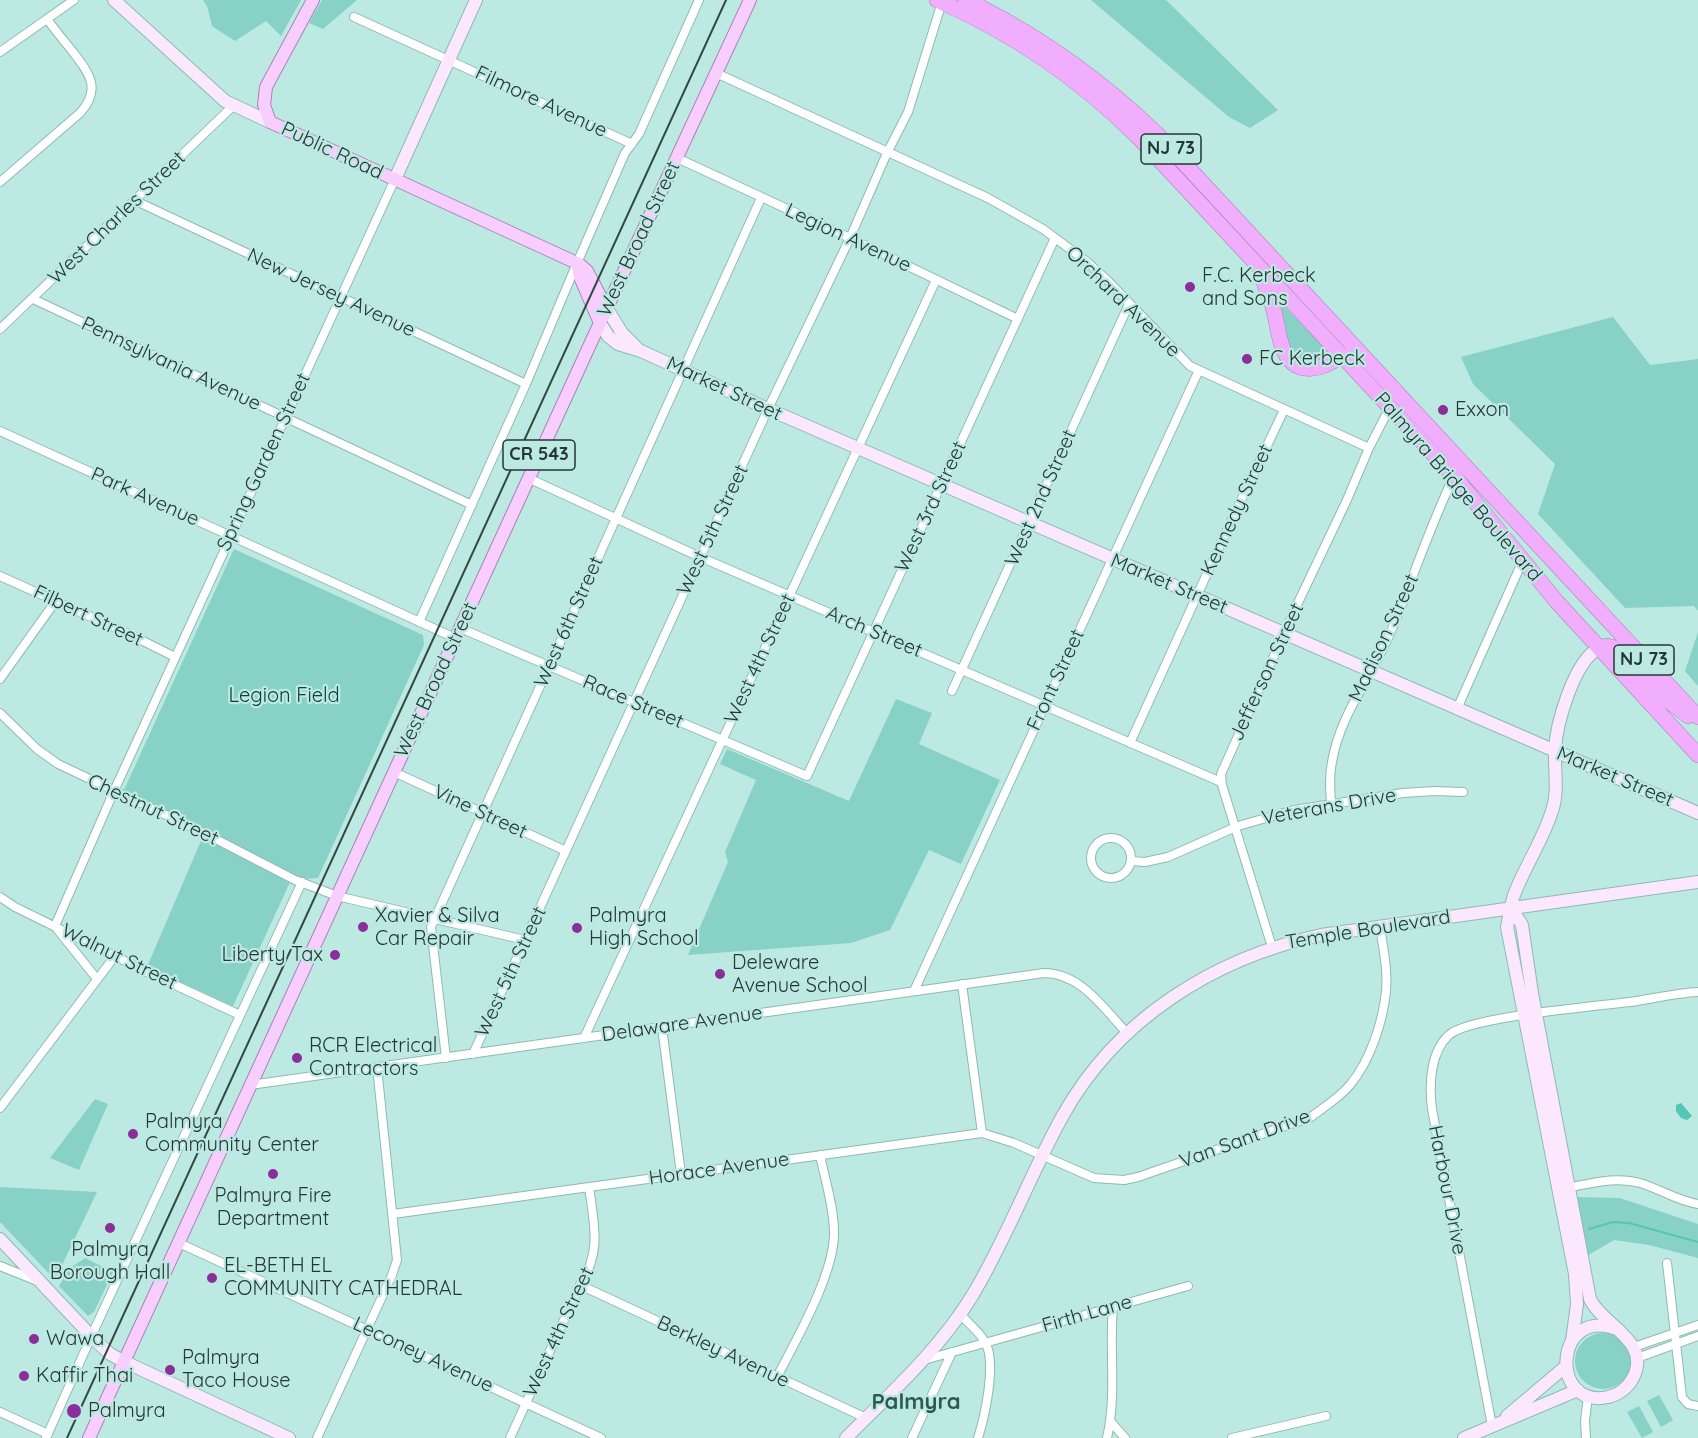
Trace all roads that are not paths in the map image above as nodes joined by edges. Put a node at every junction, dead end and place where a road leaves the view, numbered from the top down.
1 (74, 0) edge
2 (114, 0) edge
3 (313, 0) edge
4 (476, 0) edge
5 (699, 0) edge
6 (750, 0) edge
7 (966, 0) edge
8 (939, 1) edge
9 (354, 17) dead end
10 (46, 19) junction
11 (0, 52) edge
12 (449, 60) junction
13 (716, 73) junction
14 (233, 106) junction
15 (270, 122) junction
16 (632, 144) junction
17 (887, 153) junction
18 (677, 158) junction
19 (395, 179) junction
20 (0, 182) edge
21 (761, 198) junction
22 (136, 201) junction
23 (850, 238) junction
24 (1055, 238) junction
25 (577, 263) junction
26 (1257, 263) junction
27 (936, 280) junction
28 (340, 297) junction
29 (33, 299) junction
30 (1129, 304) junction
31 (607, 309) junction
32 (1018, 319) junction
33 (600, 323) junction
34 (0, 329) edge
35 (641, 351) junction
36 (1342, 355) junction
37 (684, 370) junction
38 (1199, 370) junction
39 (526, 384) junction
40 (1390, 407) junction
41 (768, 409) junction
42 (1284, 410) junction
43 (285, 417) junction
44 (0, 431) edge
45 (858, 448) junction
46 (1369, 448) junction
47 (1454, 476) junction
48 (528, 478) junction
49 (941, 485) junction
50 (472, 505) junction
51 (616, 517) junction
52 (1030, 523) junction
53 (231, 536) junction
54 (700, 557) junction
55 (1112, 559) junction
56 (1523, 560) junction
57 (0, 576) edge
58 (790, 596) junction
59 (1197, 596) junction
60 (55, 602) junction
61 (419, 622) junction
62 (873, 632) junction
63 (457, 633) junction
64 (1284, 633) junction
65 (1599, 648) junction
66 (175, 657) junction
67 (549, 666) junction
68 (962, 670) junction
69 (1371, 671) junction
70 (0, 679) edge
71 (952, 691) dead end
72 (634, 703) junction
73 (1045, 706) junction
74 (1456, 709) junction
75 (0, 713) edge
76 (1698, 717) edge
77 (1698, 723) edge
78 (723, 740) junction
79 (1130, 743) junction
80 (1555, 751) junction
81 (1698, 755) edge
82 (394, 772) junction
83 (807, 776) joint
84 (1221, 782) junction
85 (114, 791) junction
86 (1462, 792) dead end
87 (1331, 803) junction
88 (483, 813) junction
89 (1698, 813) edge
90 (1234, 828) junction
91 (566, 851) junction
92 (1132, 861) junction
93 (303, 882) junction
94 (1698, 882) edge
95 (337, 896) junction
96 (0, 897) edge
97 (1511, 908) junction
98 (435, 918) junction
99 (55, 926) junction
100 (1380, 927) junction
101 (525, 940) junction
102 (1272, 947) junction
103 (115, 956) junction
104 (98, 979) junction
105 (962, 984) junction
106 (914, 991) junction
107 (1698, 992) edge
108 (240, 1015) junction
109 (1531, 1015) junction
110 (662, 1027) junction
111 (1127, 1033) junction
112 (584, 1038) junction
113 (473, 1054) junction
114 (446, 1058) junction
115 (376, 1067) junction
116 (250, 1085) junction
117 (0, 1108) edge
118 (982, 1133) junction
119 (820, 1155) junction
120 (1042, 1156) junction
121 (681, 1174) junction
122 (589, 1187) junction
123 (1564, 1188) junction
124 (1698, 1204) edge
125 (393, 1214) junction
126 (0, 1239) edge
127 (179, 1243) junction
128 (1667, 1263) dead end
129 (0, 1266) edge
130 (1580, 1274) junction
131 (40, 1282) junction
132 (580, 1285) junction
133 (1188, 1286) dead end
134 (1113, 1307) junction
135 (960, 1314) junction
136 (1698, 1325) edge
137 (366, 1329) junction
138 (1619, 1330) junction
139 (1676, 1332) junction
140 (91, 1336) junction
141 (1698, 1336) edge
142 (1572, 1341) junction
143 (986, 1343) junction
144 (1676, 1343) junction
145 (952, 1352) junction
146 (1635, 1353) junction
147 (924, 1360) junction
148 (124, 1362) junction
149 (1565, 1367) junction
150 (777, 1377) junction
151 (1583, 1393) junction
152 (526, 1403) junction
153 (1698, 1406) edge
154 (0, 1412) edge
155 (1326, 1416) dead end
156 (866, 1418) junction
157 (1110, 1421) junction
158 (1496, 1424) junction
159 (47, 1436) edge
160 (89, 1438) edge
161 (289, 1438) edge
162 (317, 1438) edge
163 (510, 1438) edge
164 (602, 1438) edge
165 (846, 1438) edge
166 (912, 1438) edge
167 (978, 1438) edge
168 (1107, 1438) edge
169 (1125, 1438) edge
170 (1232, 1438) edge
171 (1464, 1438) edge
172 (1586, 1438) edge

1 - 10 street
2 - 14 street, Public Road
3 - 15 main road
4 - 12 street, Spring Garden Street
5 - 16 street, West Broad Street
6 - 13 main road, West Broad Street
7 - 76 highway, Palmyra Bridge Boulevard / NJ 73
8 - 17 street, West 5th Street
8 - 26 highway, Palmyra Bridge Boulevard / NJ 73
9 - 12 street, Filmore Avenue
10 - 11 street
10 - 20 street
12 - 16 street, Filmore Avenue
12 - 19 street, Spring Garden Street
13 - 17 street, Orchard Avenue
13 - 18 main road, West Broad Street
14 - 15 street, Public Road
14 - 22 street, West Charles Street
15 - 19 main road, Public Road
16 - 25 street, West Broad Street
17 - 23 street, West 5th Street
17 - 24 street, Orchard Avenue
18 - 21 street, Legion Avenue
18 - 31 main road, West Broad Street
19 - 25 main road, Public Road
19 - 28 street, Spring Garden Street
21 - 23 street, Legion Avenue
21 - 37 street, West 6th Street
22 - 28 street, New Jersey Avenue
22 - 29 street, West Charles Street
23 - 27 street, Legion Avenue
23 - 41 street, West 5th Street
24 - 30 street, Orchard Avenue
24 - 32 street, West 3rd Street
25 - 31 main road, Public Road
25 - 33 main road
25 - 39 street, West Broad Street
26 - 36 highway, Palmyra Bridge Boulevard / NJ 73
26 - 36 highway
27 - 32 street, Legion Avenue
27 - 45 street, West 4th Street
28 - 39 street, New Jersey Avenue
28 - 43 street, Spring Garden Street
29 - 34 street, West Charles Street
29 - 43 street, Pennsylvania Avenue
30 - 38 street, Orchard Avenue
30 - 52 street, West 2nd Street
31 - 33 main road, West Broad Street / CR 543
31 - 35 street, Market Street
32 - 49 street, West 3rd Street
33 - 35 street, Market Street
33 - 48 main road, West Broad Street / CR 543
35 - 37 street, Market Street
36 - 40 highway, Palmyra Bridge Boulevard / NJ 73
37 - 41 street, Market Street
37 - 51 street, West 6th Street
38 - 42 street, Orchard Avenue
38 - 55 street, Front Street
39 - 50 street, West Broad Street
40 - 46 street, Jefferson Street
40 - 47 highway, Palmyra Bridge Boulevard / NJ 73
41 - 45 street, Market Street
41 - 54 street, West 5th Street
42 - 46 street, Orchard Avenue
42 - 59 street, Kennedy Street
43 - 50 street, Pennsylvania Avenue
43 - 53 street, Spring Garden Street
44 - 53 street, Park Avenue
45 - 49 street, Market Street
45 - 58 street, West 4th Street
46 - 64 street, Jefferson Street
47 - 56 highway, Palmyra Bridge Boulevard / NJ 73
47 - 69 street, Madison Street
48 - 51 street, Arch Street
48 - 63 main road, West Broad Street / CR 543
49 - 52 street, Market Street
49 - 62 street, West 3rd Street
50 - 61 street, West Broad Street
51 - 54 street, Arch Street
51 - 67 street, West 6th Street
52 - 55 street, Market Street
52 - 68 street, West 2nd Street
53 - 61 street, Park Avenue
53 - 66 street, Spring Garden Street
54 - 58 street, Arch Street
54 - 72 street, West 5th Street
55 - 59 street, Market Street
55 - 73 street, Front Street
56 - 65 highway, Palmyra Bridge Boulevard / NJ 73
56 - 74 street
57 - 60 street, Filbert Street
58 - 62 street, Arch Street
58 - 78 street, West 4th Street
59 - 64 street, Market Street
59 - 79 street, Kennedy Street
60 - 66 street, Filbert Street
60 - 70 street
61 - 63 street, Park Avenue
62 - 68 street, Arch Street
62 - 83 street, West 3rd Street
63 - 67 street, Race Street
63 - 82 main road, West Broad Street / CR 543
64 - 69 street, Market Street
64 - 84 street, Jefferson Street
65 - 77 highway
65 - 80 street
65 - 81 highway, Palmyra Bridge Boulevard / NJ 73
66 - 85 street, Spring Garden Street
67 - 72 street, Race Street
67 - 88 street, West 6th Street
68 - 71 street, West 2nd Street
68 - 73 street, Arch Street
69 - 74 street, Market Street
69 - 87 street, Madison Street
72 - 78 street, Race Street
72 - 91 street, West 5th Street
73 - 79 street, Arch Street
73 - 106 street, Front Street
74 - 80 street, Market Street
75 - 85 street, Chestnut Street
78 - 83 street, Race Street
78 - 112 street, West 4th Street
79 - 84 street, Arch Street
80 - 89 street, Market Street
80 - 97 street
82 - 88 street, Vine Street
82 - 95 main road, West Broad Street / CR 543
84 - 90 street
85 - 93 street, Chestnut Street
85 - 99 street, Spring Garden Street
86 - 87 street, Veterans Drive
87 - 90 street, Veterans Drive
88 - 91 street, Vine Street
88 - 98 street, West 6th Street
90 - 92 street, Veterans Drive
90 - 102 street
91 - 101 street, West 5th Street
92 - 92 street
93 - 95 street, Chestnut Street
93 - 108 street
94 - 97 street, Temple Boulevard
95 - 98 street, Chestnut Street
95 - 116 main road, West Broad Street / CR 543
96 - 99 street, Walnut Street
97 - 100 street, Temple Boulevard
97 - 109 street
98 - 101 street, Chestnut Street
98 - 114 street, West 6th Street
99 - 103 street, Walnut Street
99 - 104 street
100 - 102 street, Temple Boulevard
100 - 120 street, Van Sant Drive
101 - 113 street, West 5th Street
102 - 111 street, Temple Boulevard
103 - 104 street
103 - 108 street, Walnut Street
104 - 117 street
105 - 106 street, Delaware Avenue
105 - 111 street, Delaware Avenue
105 - 118 street
106 - 110 street, Delaware Avenue
107 - 109 street, Harbour Drive
108 - 140 street
109 - 123 street
109 - 158 street, Harbour Drive
110 - 112 street, Delaware Avenue
110 - 121 street
111 - 120 street, Temple Boulevard
112 - 113 street, Delaware Avenue
113 - 114 street, Delaware Avenue
114 - 115 street, Delaware Avenue
115 - 116 street, Delaware Avenue
115 - 125 street
116 - 127 main road, West Broad Street / CR 543
118 - 119 street, Horace Avenue
118 - 120 street, Horace Avenue
119 - 121 street, Horace Avenue
119 - 150 street
120 - 135 street, Temple Boulevard
121 - 122 street, Horace Avenue
122 - 125 street, Horace Avenue
122 - 132 street, West 4th Street
123 - 124 street
123 - 130 street
125 - 137 street
126 - 131 street
127 - 137 street, Leconey Avenue
127 - 148 main road, West Broad Street / CR 543
128 - 139 street
129 - 131 street
130 - 138 street
130 - 142 street
131 - 140 street
132 - 150 street, Berkley Avenue
132 - 152 street, West 4th Street
133 - 134 street, Firth Lane
134 - 143 street, Firth Lane
134 - 157 street
135 - 143 street
135 - 147 street, Temple Boulevard
136 - 139 street
137 - 152 street, Leconey Avenue
137 - 162 street
138 - 142 street
138 - 146 street
139 - 144 street
139 - 146 street
140 - 148 street
140 - 159 street
141 - 144 street
142 - 149 street
143 - 145 street, Firth Lane
143 - 167 street
144 - 146 street
144 - 153 street
145 - 147 street, Firth Lane
145 - 166 street
146 - 151 street
147 - 156 street, Temple Boulevard
148 - 160 main road, CR 543
148 - 161 street
149 - 151 street
149 - 158 street
150 - 156 street, Berkley Avenue
151 - 158 street
151 - 172 street
152 - 163 street, West 4th Street
152 - 164 street, Leconey Avenue
154 - 159 street
155 - 170 street
156 - 165 street, Temple Boulevard
157 - 168 street
157 - 169 street
158 - 171 street

